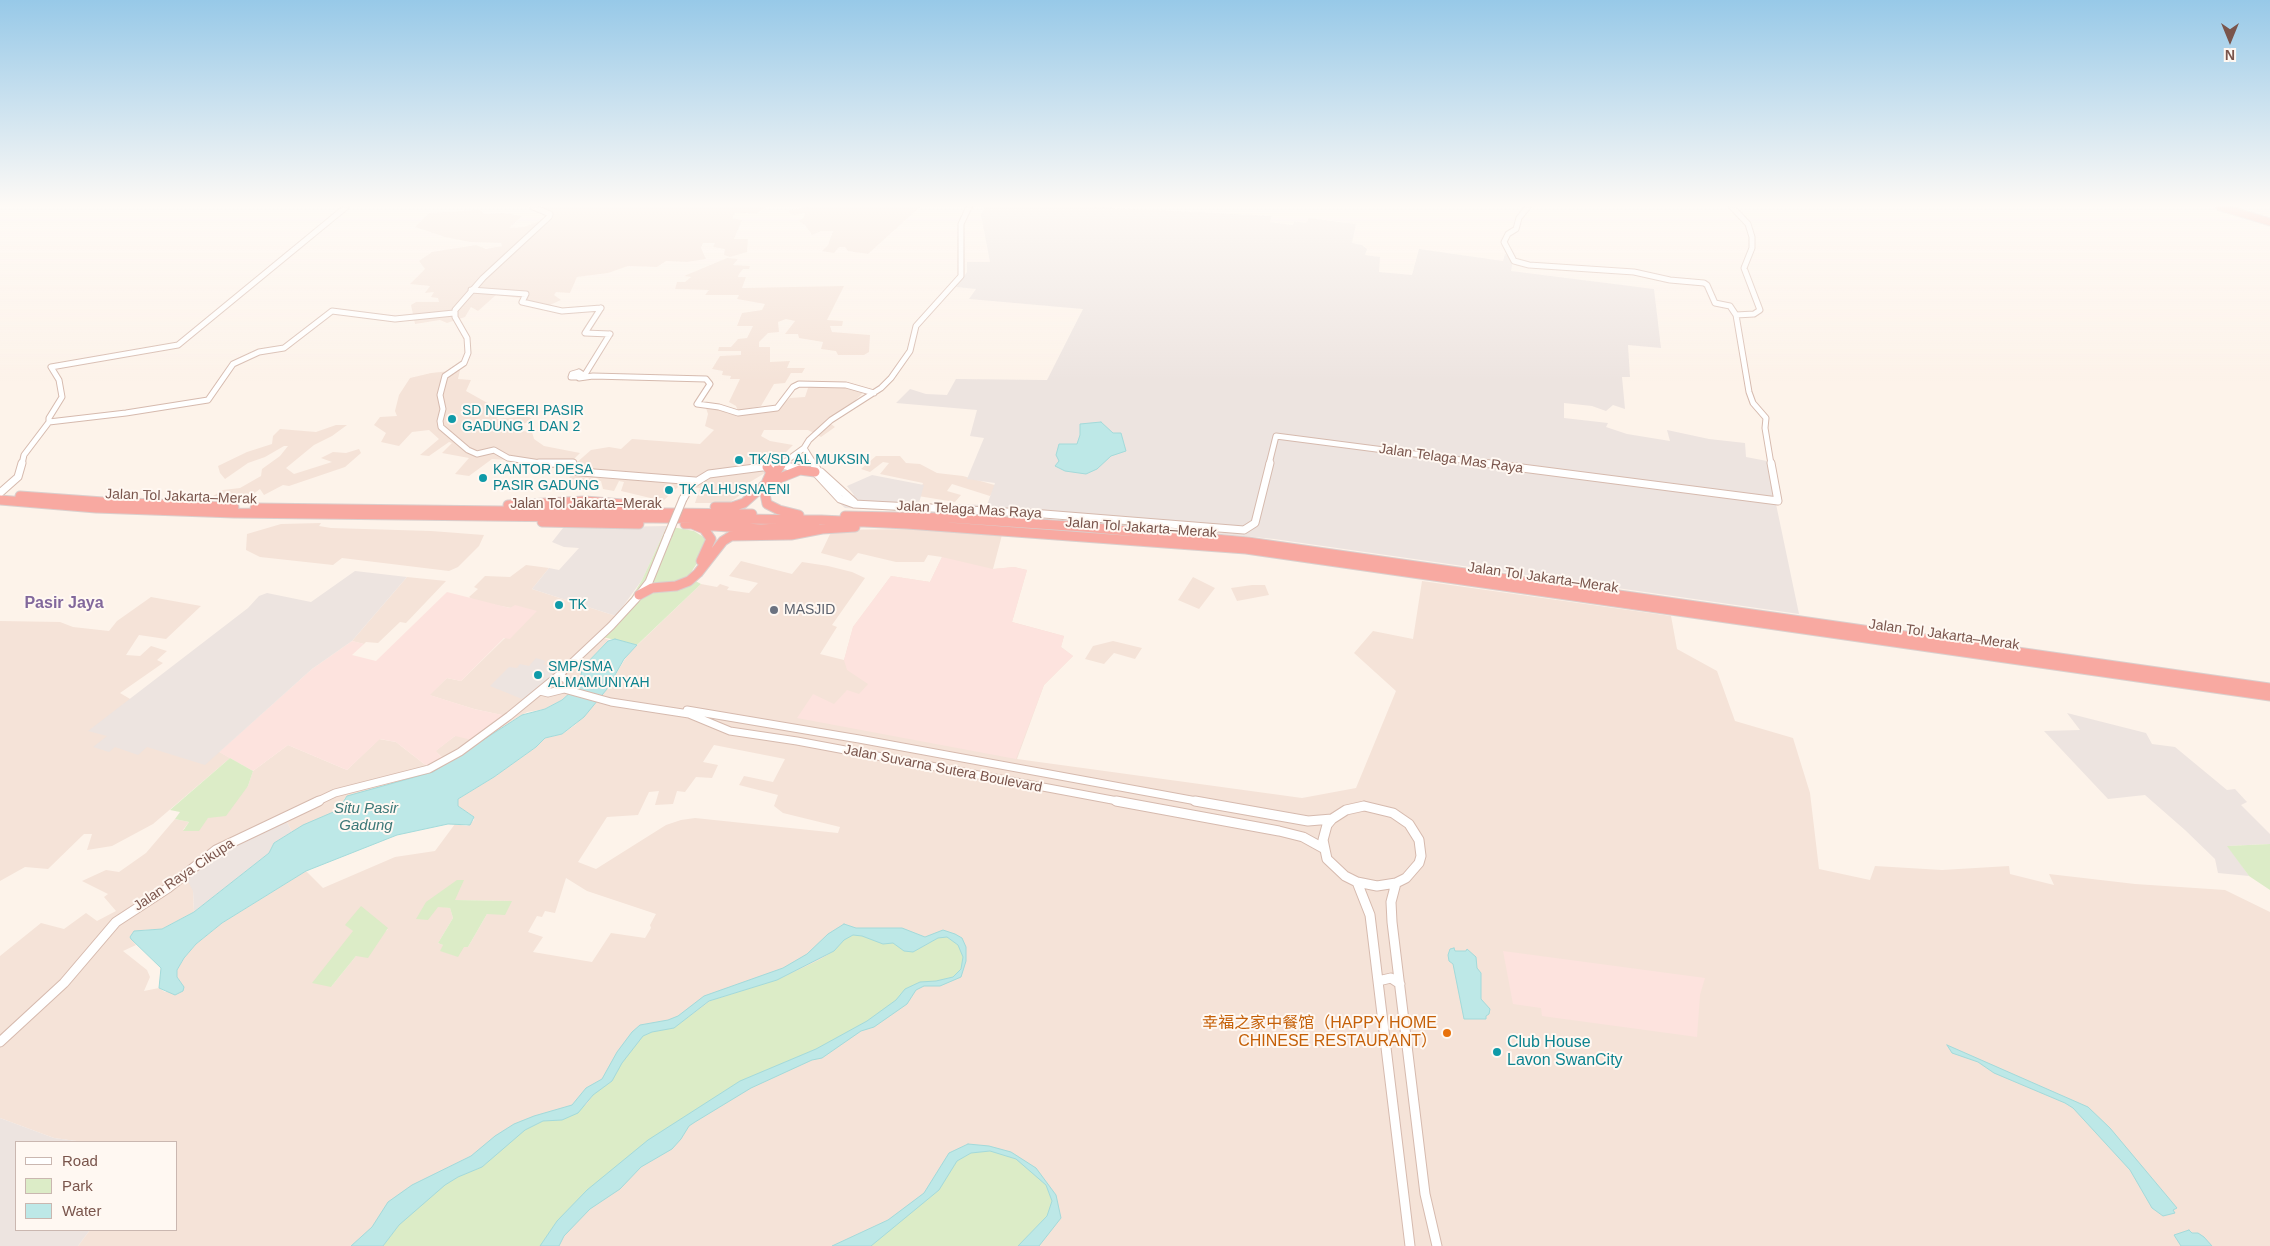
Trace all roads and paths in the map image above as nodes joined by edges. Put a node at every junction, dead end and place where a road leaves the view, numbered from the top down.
1 (275, 265) edge
2 (498, 265) edge
3 (962, 265) edge
4 (1534, 265) edge
5 (1745, 265) edge
6 (471, 290) junction
7 (454, 313) junction
8 (1736, 315) junction
9 (874, 393) junction
10 (49, 422) junction
11 (804, 448) junction
12 (785, 464) junction
13 (766, 467) junction
14 (816, 470) junction
15 (775, 480) junction
16 (695, 482) junction
17 (764, 485) junction
18 (0, 494) edge
19 (0, 500) edge
20 (455, 510) junction
21 (799, 515) junction
22 (492, 518) junction
23 (868, 522) junction
24 (692, 524) junction
25 (993, 529) junction
26 (650, 582) junction
27 (639, 594) junction
28 (559, 675) junction
29 (565, 688) junction
30 (2270, 688) edge
31 (540, 691) junction
32 (2270, 696) edge
33 (614, 701) junction
34 (803, 729) junction
35 (796, 741) junction
36 (918, 750) junction
37 (908, 762) junction
38 (1225, 807) junction
39 (1332, 819) junction
40 (1223, 821) junction
41 (1323, 848) junction
42 (1357, 882) junction
43 (1396, 883) junction
44 (1378, 982) junction
45 (1400, 984) junction
46 (0, 1042) edge
47 (1410, 1246) edge
48 (1437, 1246) edge

1 - 10 street
2 - 6 street
3 - 9 street
4 - 8 street
5 - 8 street
6 - 7 street
6 - 9 street
7 - 10 street
7 - 16 street
8 - 14 street, Jalan Telaga Mas Raya
9 - 11 street
10 - 18 street
11 - 12 street
11 - 13 street
11 - 14 street, Jalan Telaga Mas Raya
12 - 13 street
12 - 14 street
12 - 15 highway
12 - 17 highway
13 - 16 street
13 - 17 highway
14 - 15 highway
15 - 21 highway
16 - 26 street, Jalan Raya Cikupa, bridge
17 - 20 highway
18 - 20 highway, Jalan Tol Jakarta–Merak
19 - 22 highway, Jalan Tol Jakarta–Merak
20 - 21 highway, Jalan Tol Jakarta–Merak
21 - 30 highway, Jalan Tol Jakarta–Merak
22 - 23 highway, Jalan Tol Jakarta–Merak
22 - 24 highway
23 - 24 highway
23 - 25 highway, Jalan Tol Jakarta–Merak
24 - 26 highway
25 - 27 highway
25 - 32 highway, Jalan Tol Jakarta–Merak
26 - 27 street, Jalan Raya Cikupa
27 - 28 street, Jalan Raya Cikupa
28 - 29 street
28 - 31 street, Jalan Raya Cikupa
29 - 31 street
29 - 33 street, Jalan Suvarna Sutera Boulevard
31 - 46 street, Jalan Raya Cikupa
33 - 34 street, Jalan Suvarna Sutera Boulevard
33 - 35 street, Jalan Suvarna Sutera Boulevard
34 - 35 street
34 - 36 street, Jalan Suvarna Sutera Boulevard
35 - 37 street, Jalan Suvarna Sutera Boulevard
36 - 37 street
36 - 38 street, Jalan Suvarna Sutera Boulevard
37 - 40 street, Jalan Suvarna Sutera Boulevard
38 - 39 street, Jalan Suvarna Sutera Boulevard
38 - 40 street
39 - 41 street
39 - 43 street
40 - 41 street, Jalan Suvarna Sutera Boulevard
41 - 42 street
42 - 43 street
42 - 44 street
43 - 45 street
44 - 45 street
44 - 47 street
45 - 48 street

